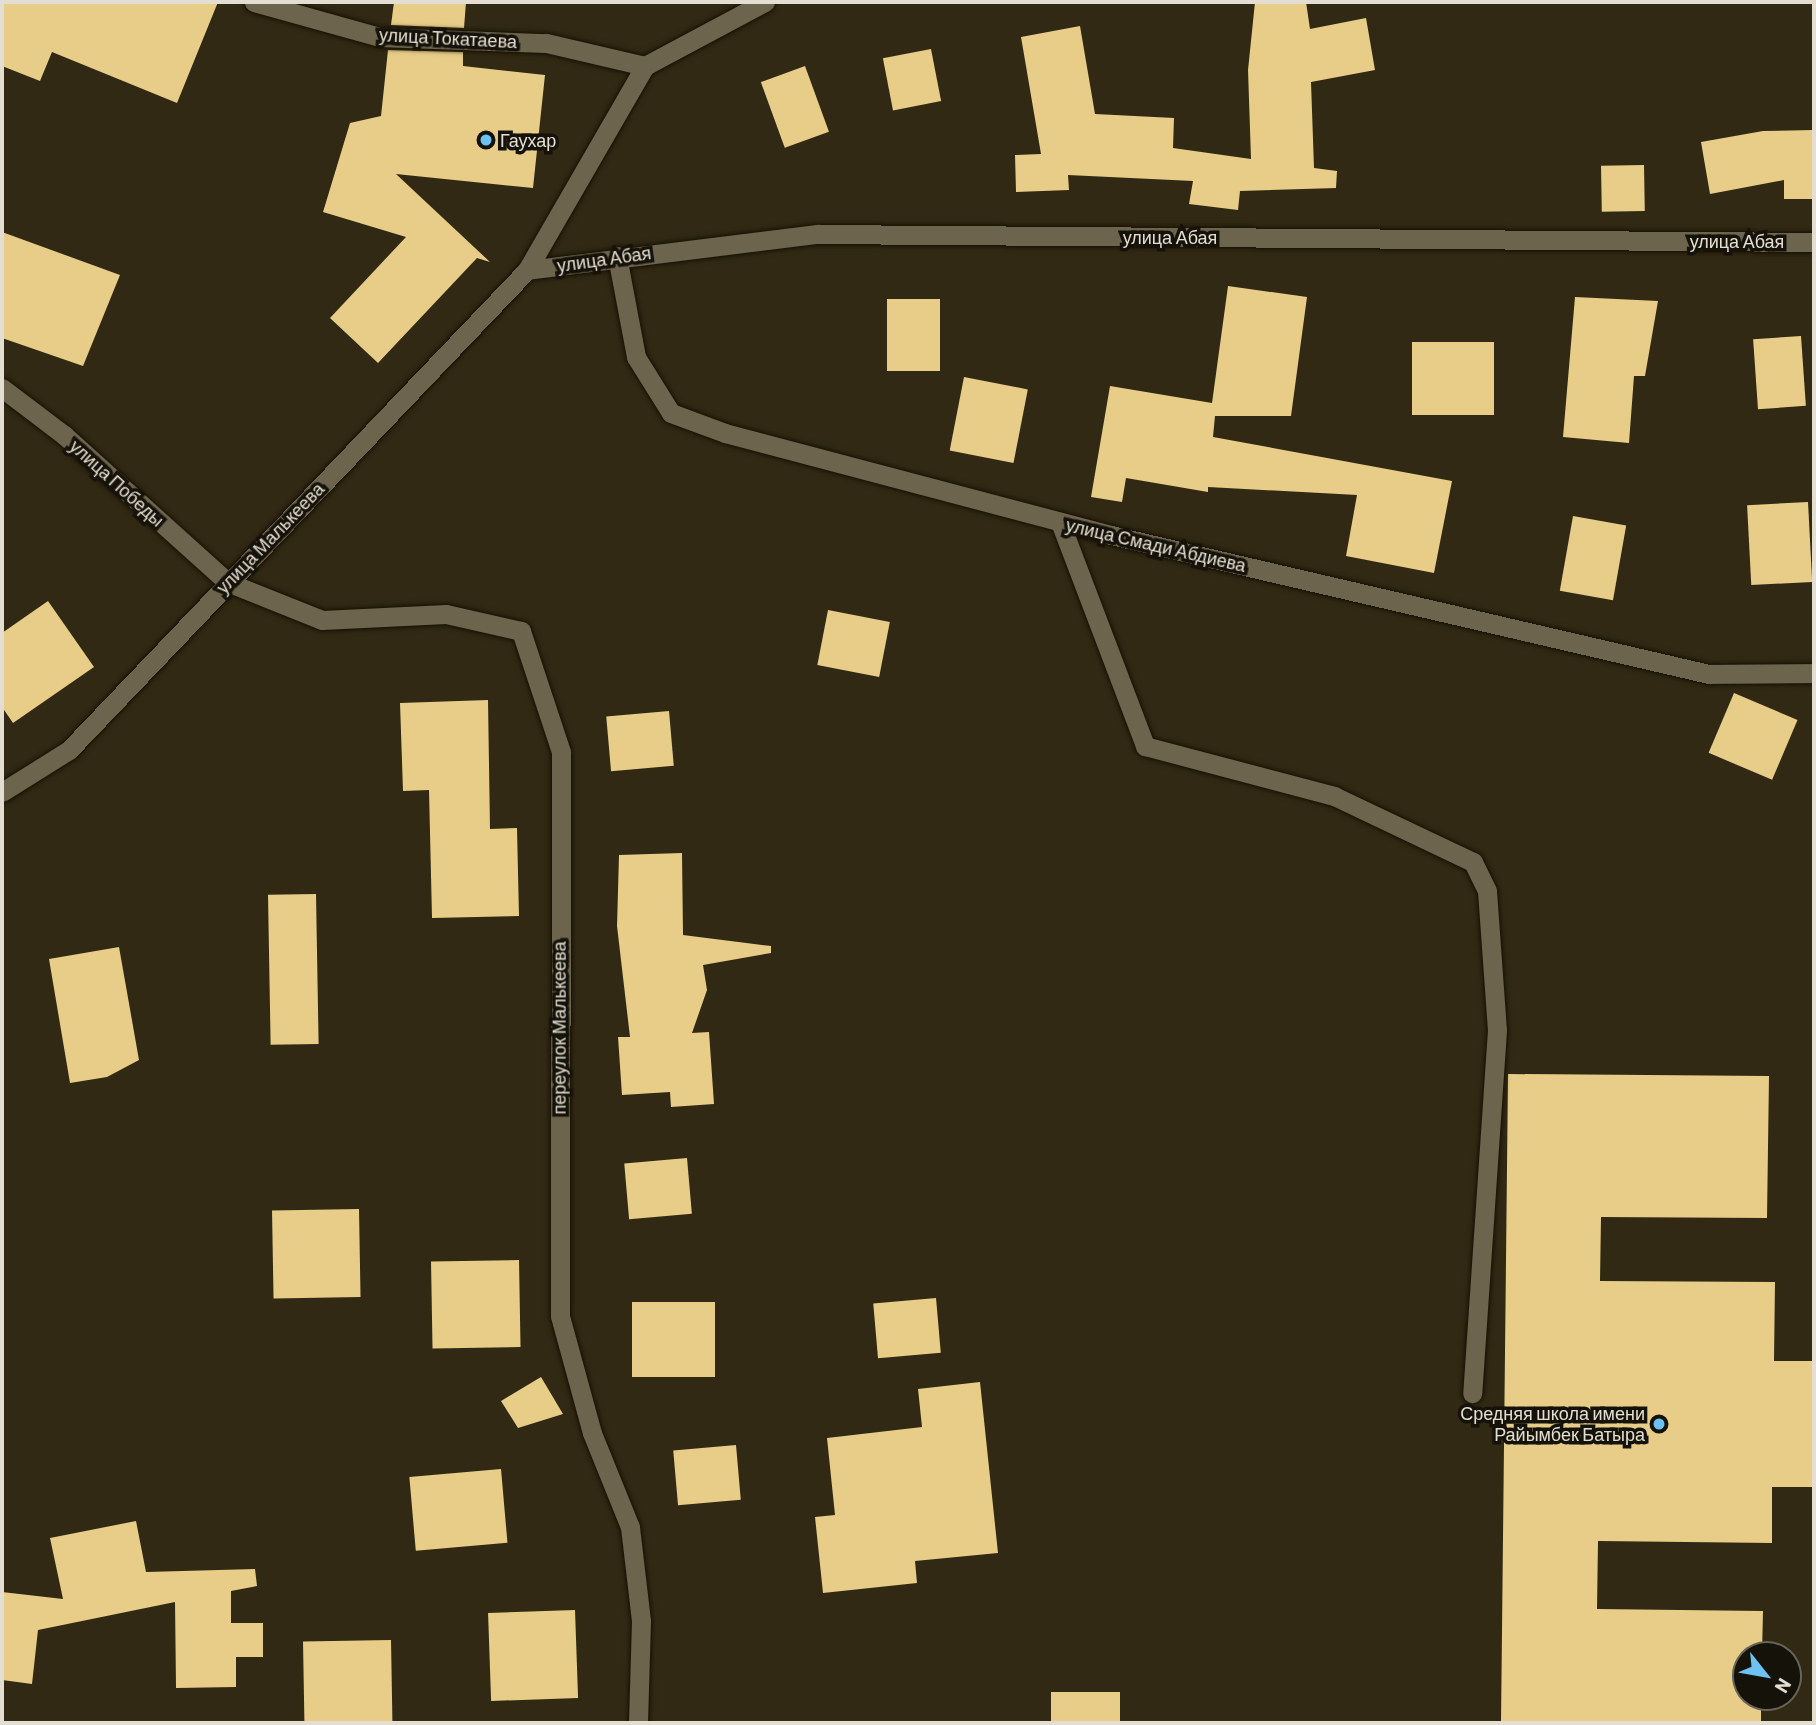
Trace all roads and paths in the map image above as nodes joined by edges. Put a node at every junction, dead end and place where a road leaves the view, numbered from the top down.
1 (254, 2) edge
2 (765, 2) edge
3 (645, 66) junction
4 (1814, 242) edge
5 (617, 256) junction
6 (527, 270) junction
7 (2, 388) edge
8 (1060, 522) junction
9 (228, 582) junction
10 (1814, 673) edge
11 (2, 792) edge
12 (1472, 1393) dead end
13 (638, 1723) edge

1 - 3 street, улица Токатаева
2 - 3 street
3 - 6 street
4 - 5 street, улица Абая
5 - 6 street, улица Абая
5 - 8 street, улица Смади Абдиева
6 - 9 street, улица Малькеева
7 - 9 street, улица Победы
8 - 10 street, улица Смади Абдиева
8 - 12 street
9 - 11 street, улица Малькеева
9 - 13 street, переулок Малькеева

